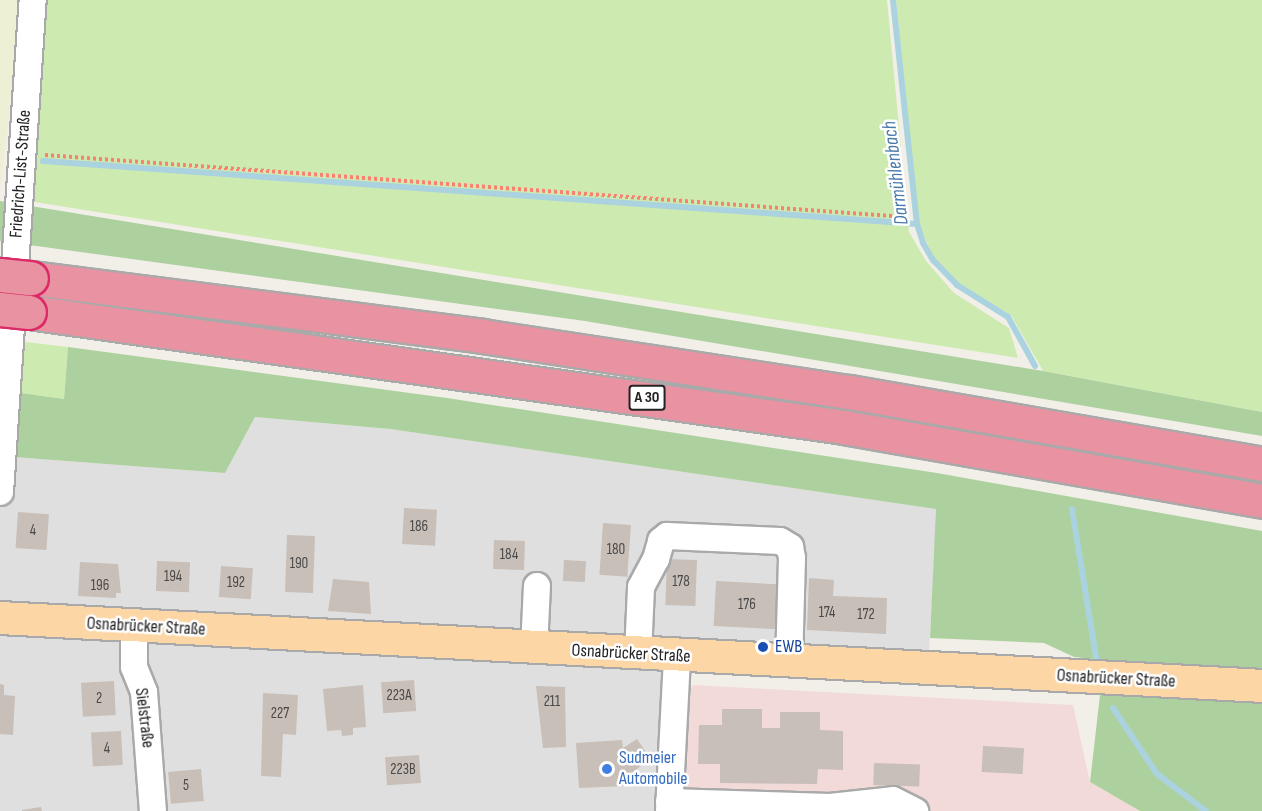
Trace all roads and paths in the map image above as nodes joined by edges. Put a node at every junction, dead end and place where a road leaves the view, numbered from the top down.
1 (33, 0) edge
2 (22, 153) junction
3 (906, 218) dead end
4 (15, 276) edge
5 (14, 310) edge
6 (1262, 464) edge
7 (0, 492) edge
8 (1262, 501) edge
9 (537, 586) dead end
10 (0, 618) edge
11 (134, 626) junction
12 (534, 648) junction
13 (638, 654) junction
14 (677, 656) junction
15 (789, 663) junction
16 (1262, 686) edge
17 (669, 807) edge
18 (830, 809) edge
19 (153, 811) edge
20 (915, 811) edge

1 - 2 street, Friedrich-List-Straße
2 - 3 path
2 - 7 street, Friedrich-List-Straße
4 - 6 highway, A 30
5 - 8 highway, A 30
9 - 12 street
10 - 11 main road, Osnabrücker Straße
11 - 12 main road, Osnabrücker Straße
11 - 19 street, Sielstraße
12 - 13 main road, Osnabrücker Straße
13 - 14 main road, Osnabrücker Straße
13 - 15 street
14 - 15 main road, Osnabrücker Straße
14 - 17 street
15 - 16 main road, Osnabrücker Straße
17 - 18 street
18 - 20 street

